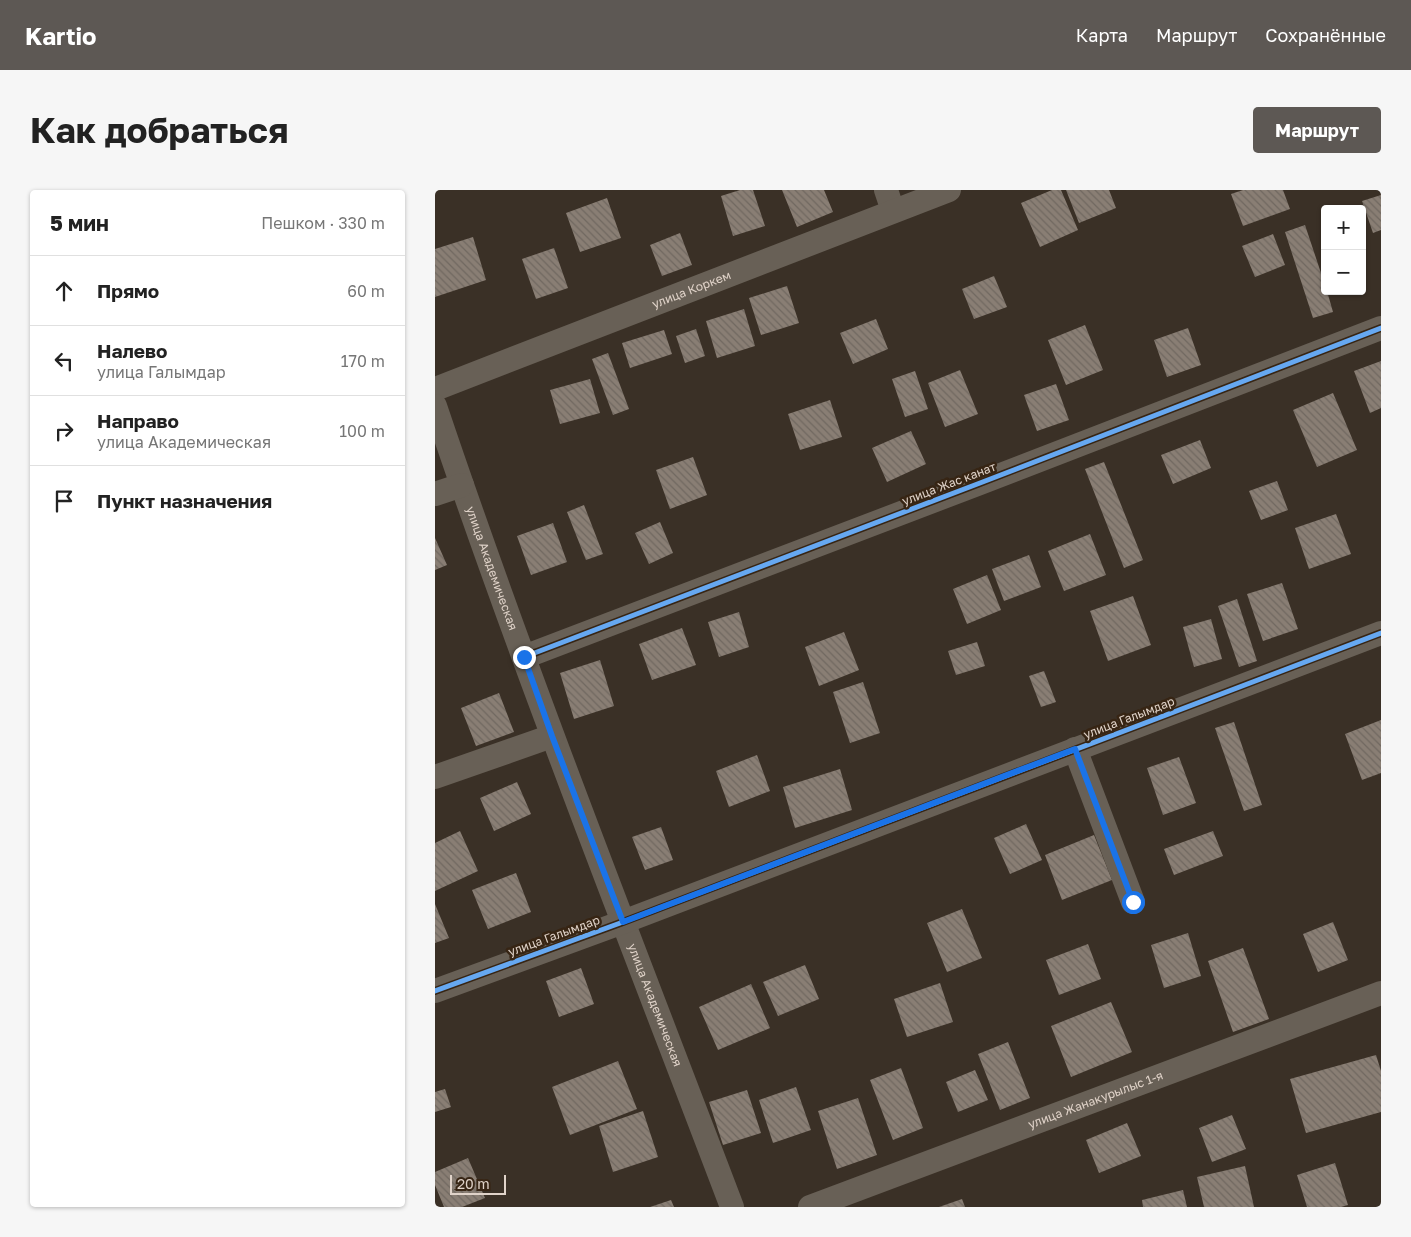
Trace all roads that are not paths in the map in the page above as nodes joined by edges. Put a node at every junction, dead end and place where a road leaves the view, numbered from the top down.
1 (949, 190) edge
2 (890, 200) edge
3 (1381, 328) edge
4 (435, 389) edge
5 (435, 406) edge
6 (462, 485) junction
7 (435, 494) edge
8 (1381, 633) edge
9 (524, 657) junction
10 (552, 736) junction
11 (1075, 749) junction
12 (435, 777) edge
13 (1133, 902) dead end
14 (623, 922) junction
15 (435, 991) edge
16 (1381, 993) edge
17 (732, 1207) edge
18 (810, 1207) edge

1 - 2 street, улица Коркем
2 - 4 street, улица Коркем
3 - 9 street, улица Жас канат
5 - 6 street, улица Академическая
6 - 7 street
6 - 9 street, улица Академическая
8 - 11 street, улица Галымдар
9 - 10 street, улица Академическая
10 - 12 street
10 - 14 street, улица Академическая
11 - 13 street
11 - 14 street, улица Галымдар
14 - 15 street, улица Галымдар
14 - 17 street, улица Академическая
16 - 18 street, улица Жанакурылыс 1-я

